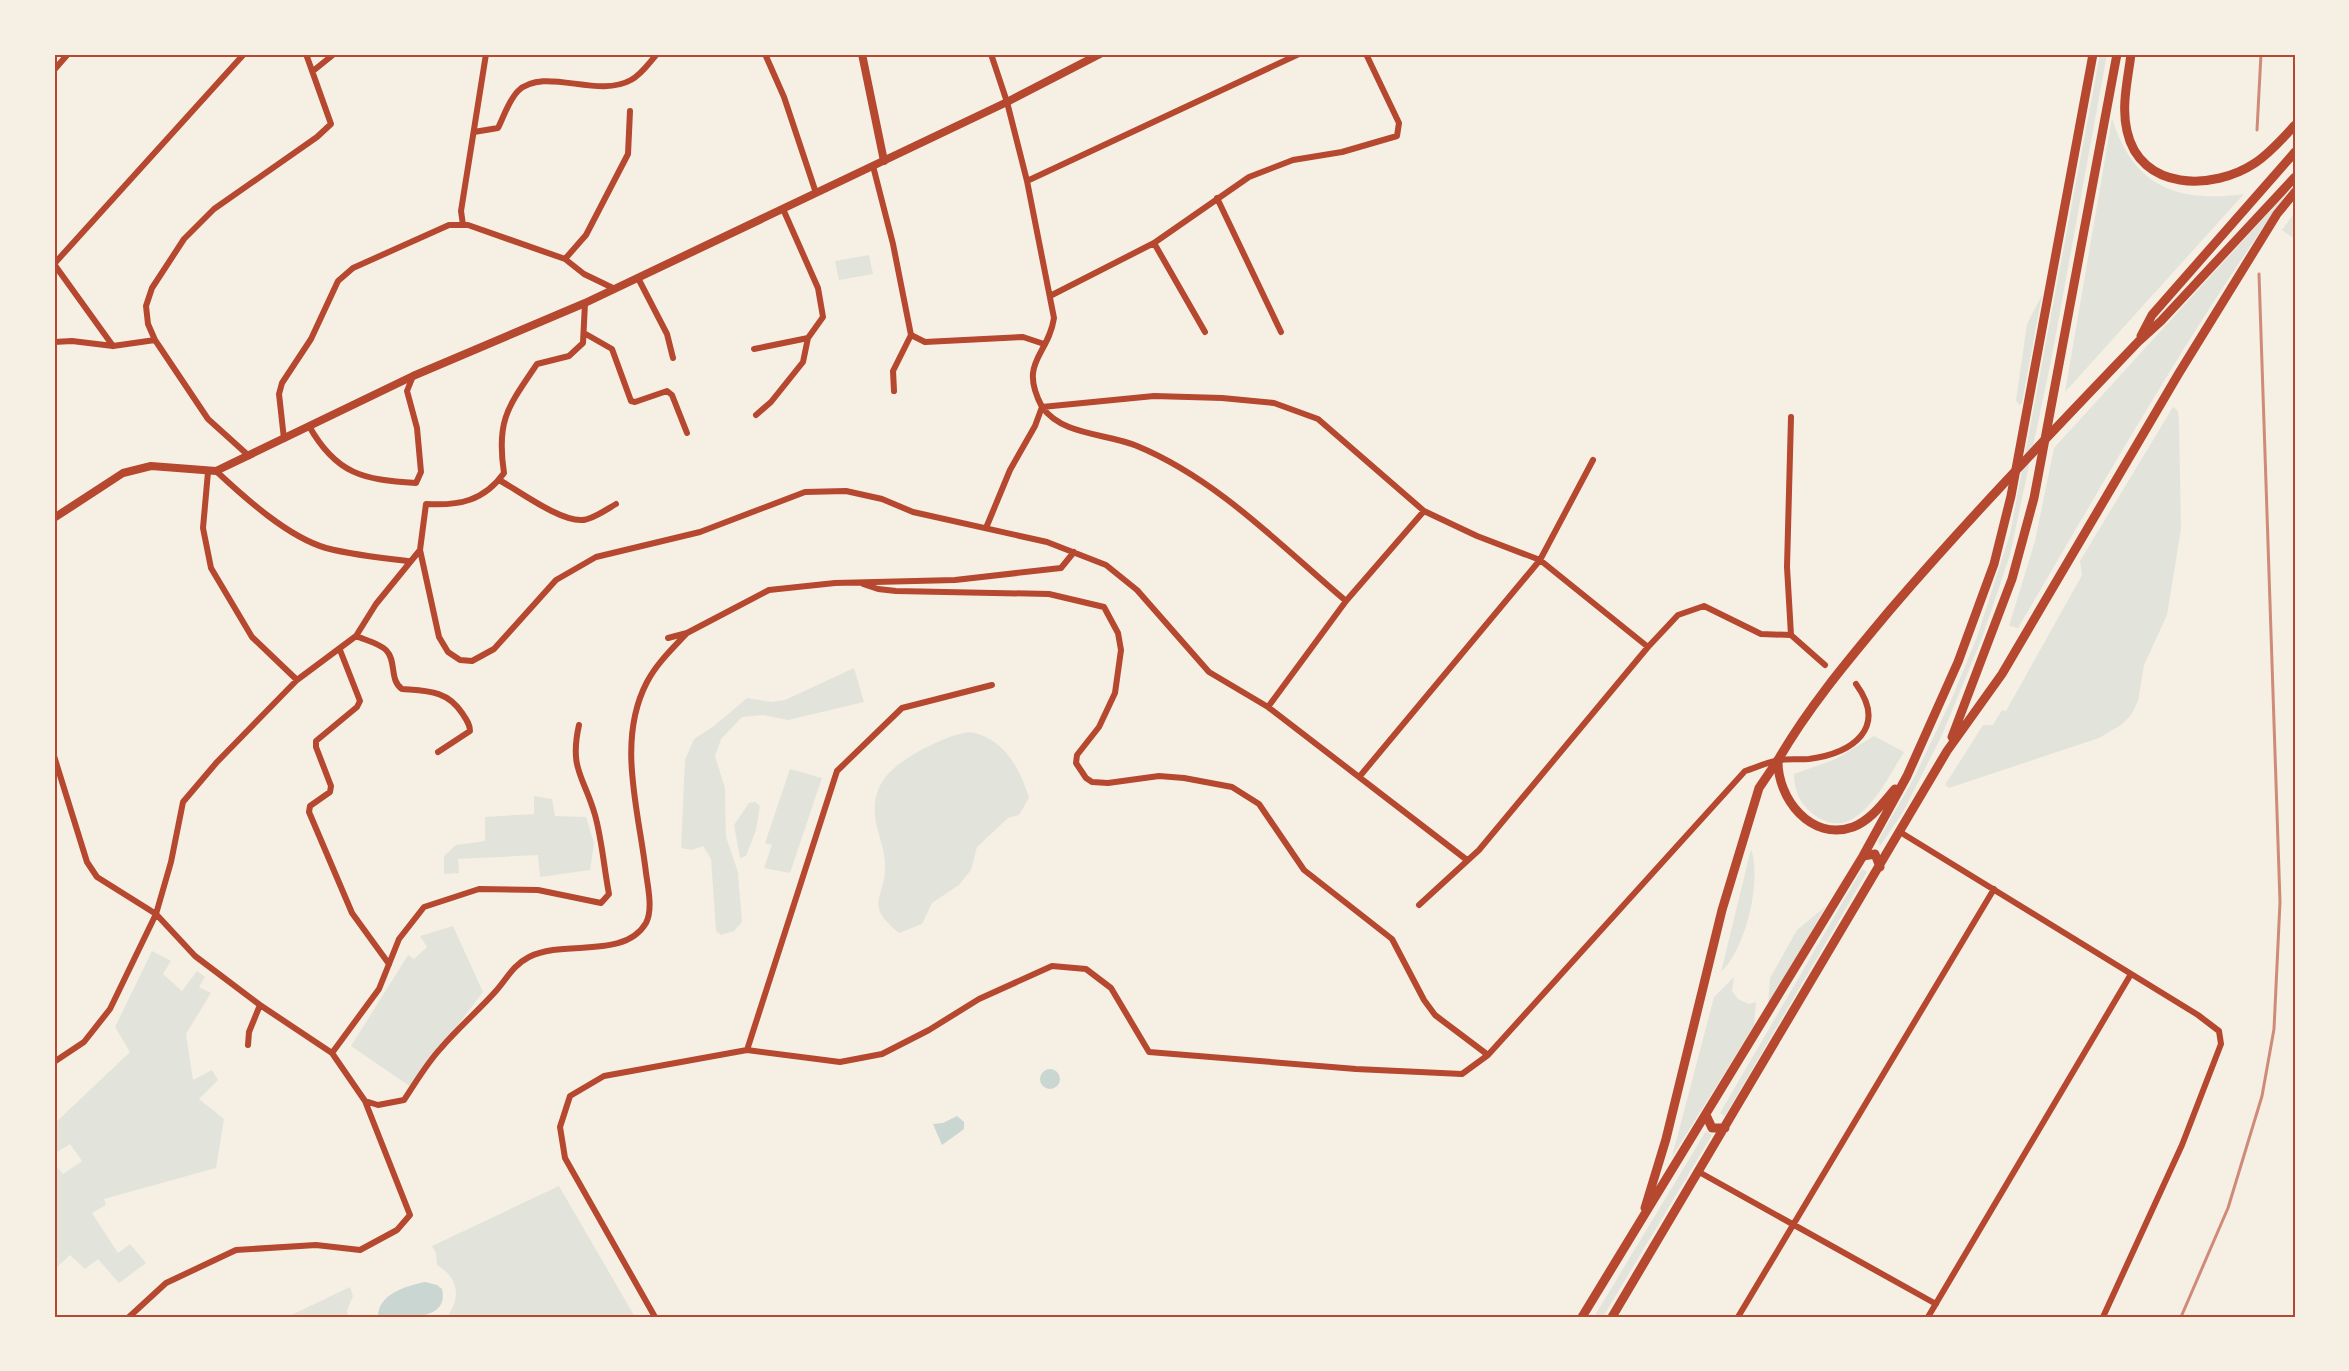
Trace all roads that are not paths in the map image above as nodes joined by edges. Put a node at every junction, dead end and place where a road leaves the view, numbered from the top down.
1 (68, 54) edge
2 (244, 54) edge
3 (306, 54) edge
4 (334, 54) edge
5 (486, 54) edge
6 (657, 54) edge
7 (765, 54) edge
8 (862, 54) edge
9 (991, 54) edge
10 (1100, 54) edge
11 (1299, 54) edge
12 (1366, 54) edge
13 (2093, 54) edge
14 (2117, 54) edge
15 (2131, 54) edge
16 (54, 70) edge
17 (313, 71) junction
18 (1007, 102) junction
19 (630, 111) dead end
20 (2295, 125) edge
21 (474, 132) junction
22 (2295, 152) edge
23 (884, 161) junction
24 (873, 166) junction
25 (2295, 177) edge
26 (1027, 181) junction
27 (2295, 192) edge
28 (816, 193) junction
29 (1217, 198) junction
30 (783, 209) junction
31 (463, 225) junction
32 (1154, 243) junction
33 (565, 258) junction
34 (54, 264) edge
35 (639, 278) junction
36 (615, 289) junction
37 (1050, 296) junction
38 (585, 303) junction
39 (1205, 332) dead end
40 (1281, 332) dead end
41 (584, 333) junction
42 (911, 335) junction
43 (808, 338) junction
44 (155, 340) junction
45 (54, 342) edge
46 (2138, 342) junction
47 (1044, 344) junction
48 (113, 346) junction
49 (754, 349) dead end
50 (673, 358) dead end
51 (413, 376) junction
52 (894, 391) dead end
53 (1042, 407) junction
54 (756, 415) dead end
55 (1791, 417) dead end
56 (309, 426) junction
57 (687, 433) dead end
58 (284, 439) junction
59 (249, 456) junction
60 (1593, 460) dead end
61 (212, 472) junction
62 (499, 480) junction
63 (616, 504) dead end
64 (1424, 511) junction
65 (54, 518) edge
66 (986, 528) junction
67 (420, 550) junction
68 (1074, 552) junction
69 (1540, 560) junction
70 (408, 561) junction
71 (863, 584) junction
72 (1346, 601) junction
73 (687, 633) junction
74 (1791, 635) junction
75 (356, 636) junction
76 (668, 638) dead end
77 (1648, 646) junction
78 (340, 650) junction
79 (1825, 665) dead end
80 (297, 680) junction
81 (1856, 684) dead end
82 (992, 685) dead end
83 (1268, 707) junction
84 (579, 725) dead end
85 (1947, 751) junction
86 (438, 752) dead end
87 (54, 756) edge
88 (1778, 760) junction
89 (1360, 776) junction
90 (1907, 776) junction
91 (1900, 832) junction
92 (1863, 856) junction
93 (1467, 860) junction
94 (1880, 867) junction
95 (1994, 889) junction
96 (1419, 905) dead end
97 (156, 914) junction
98 (389, 964) junction
99 (2132, 974) junction
100 (260, 1005) junction
101 (248, 1045) dead end
102 (747, 1050) junction
103 (332, 1053) junction
104 (1488, 1055) junction
105 (54, 1062) edge
106 (365, 1101) junction
107 (1706, 1115) junction
108 (1725, 1128) junction
109 (1699, 1172) junction
110 (1641, 1221) junction
111 (1794, 1223) junction
112 (1936, 1304) junction
113 (129, 1317) edge
114 (655, 1317) edge
115 (1582, 1317) edge
116 (1612, 1317) edge
117 (1738, 1317) edge
118 (1928, 1317) edge
119 (2103, 1317) edge

1 - 16 street
2 - 34 street
3 - 17 street
4 - 17 street
5 - 21 street
6 - 21 street
7 - 28 street
8 - 23 street
9 - 18 street
10 - 18 street
11 - 26 street
12 - 29 street
13 - 90 main road
14 - 85 main road
15 - 20 main road
17 - 44 street
18 - 23 street
18 - 26 street
19 - 33 street
21 - 31 street
22 - 46 main road
23 - 24 street
24 - 28 street
24 - 42 street
25 - 46 main road
26 - 37 street
27 - 85 main road
28 - 30 street
29 - 32 street
29 - 40 street
30 - 35 street
30 - 43 street
31 - 33 street
31 - 58 street
32 - 37 street
32 - 39 street
33 - 36 street
34 - 48 street
35 - 36 street
35 - 50 street
36 - 38 street
37 - 47 street
38 - 41 street
38 - 51 street
41 - 57 street
41 - 62 street
42 - 47 street
42 - 52 street
43 - 49 street
43 - 54 street
44 - 48 street
44 - 59 street
45 - 48 street
46 - 88 main road
47 - 53 street
51 - 56 street
51 - 56 street
53 - 64 street
53 - 66 street
53 - 72 street
55 - 74 street
56 - 58 street
58 - 59 street
59 - 61 street
60 - 69 street
61 - 65 street
61 - 70 street
61 - 80 street
62 - 63 street
62 - 67 street
64 - 69 street
64 - 72 street
66 - 67 street
66 - 68 street
67 - 70 street
68 - 71 street
68 - 83 street
69 - 77 street
69 - 89 street
70 - 75 street
71 - 73 street
71 - 104 street
72 - 83 street
73 - 76 street
73 - 106 street
74 - 77 street
74 - 79 street
75 - 78 street
75 - 86 street
77 - 93 street
78 - 80 street
78 - 98 street
80 - 97 street
81 - 88 street
82 - 102 street
83 - 89 street
84 - 98 street
85 - 91 main road
87 - 97 street
88 - 90 main road
88 - 104 street
88 - 110 main road
89 - 93 street
90 - 92 main road
91 - 94 main road
91 - 95 street
92 - 94 main road
92 - 107 main road
93 - 96 street
94 - 108 main road
95 - 99 street
95 - 111 street
97 - 100 street
97 - 105 street
98 - 103 street
99 - 112 street
99 - 119 street
100 - 101 street
100 - 103 street
102 - 104 street
102 - 114 street
103 - 106 street
106 - 113 street
107 - 108 main road
107 - 110 main road
108 - 109 main road
109 - 111 street
109 - 116 main road
110 - 115 main road
111 - 112 street
111 - 117 street
112 - 118 street

